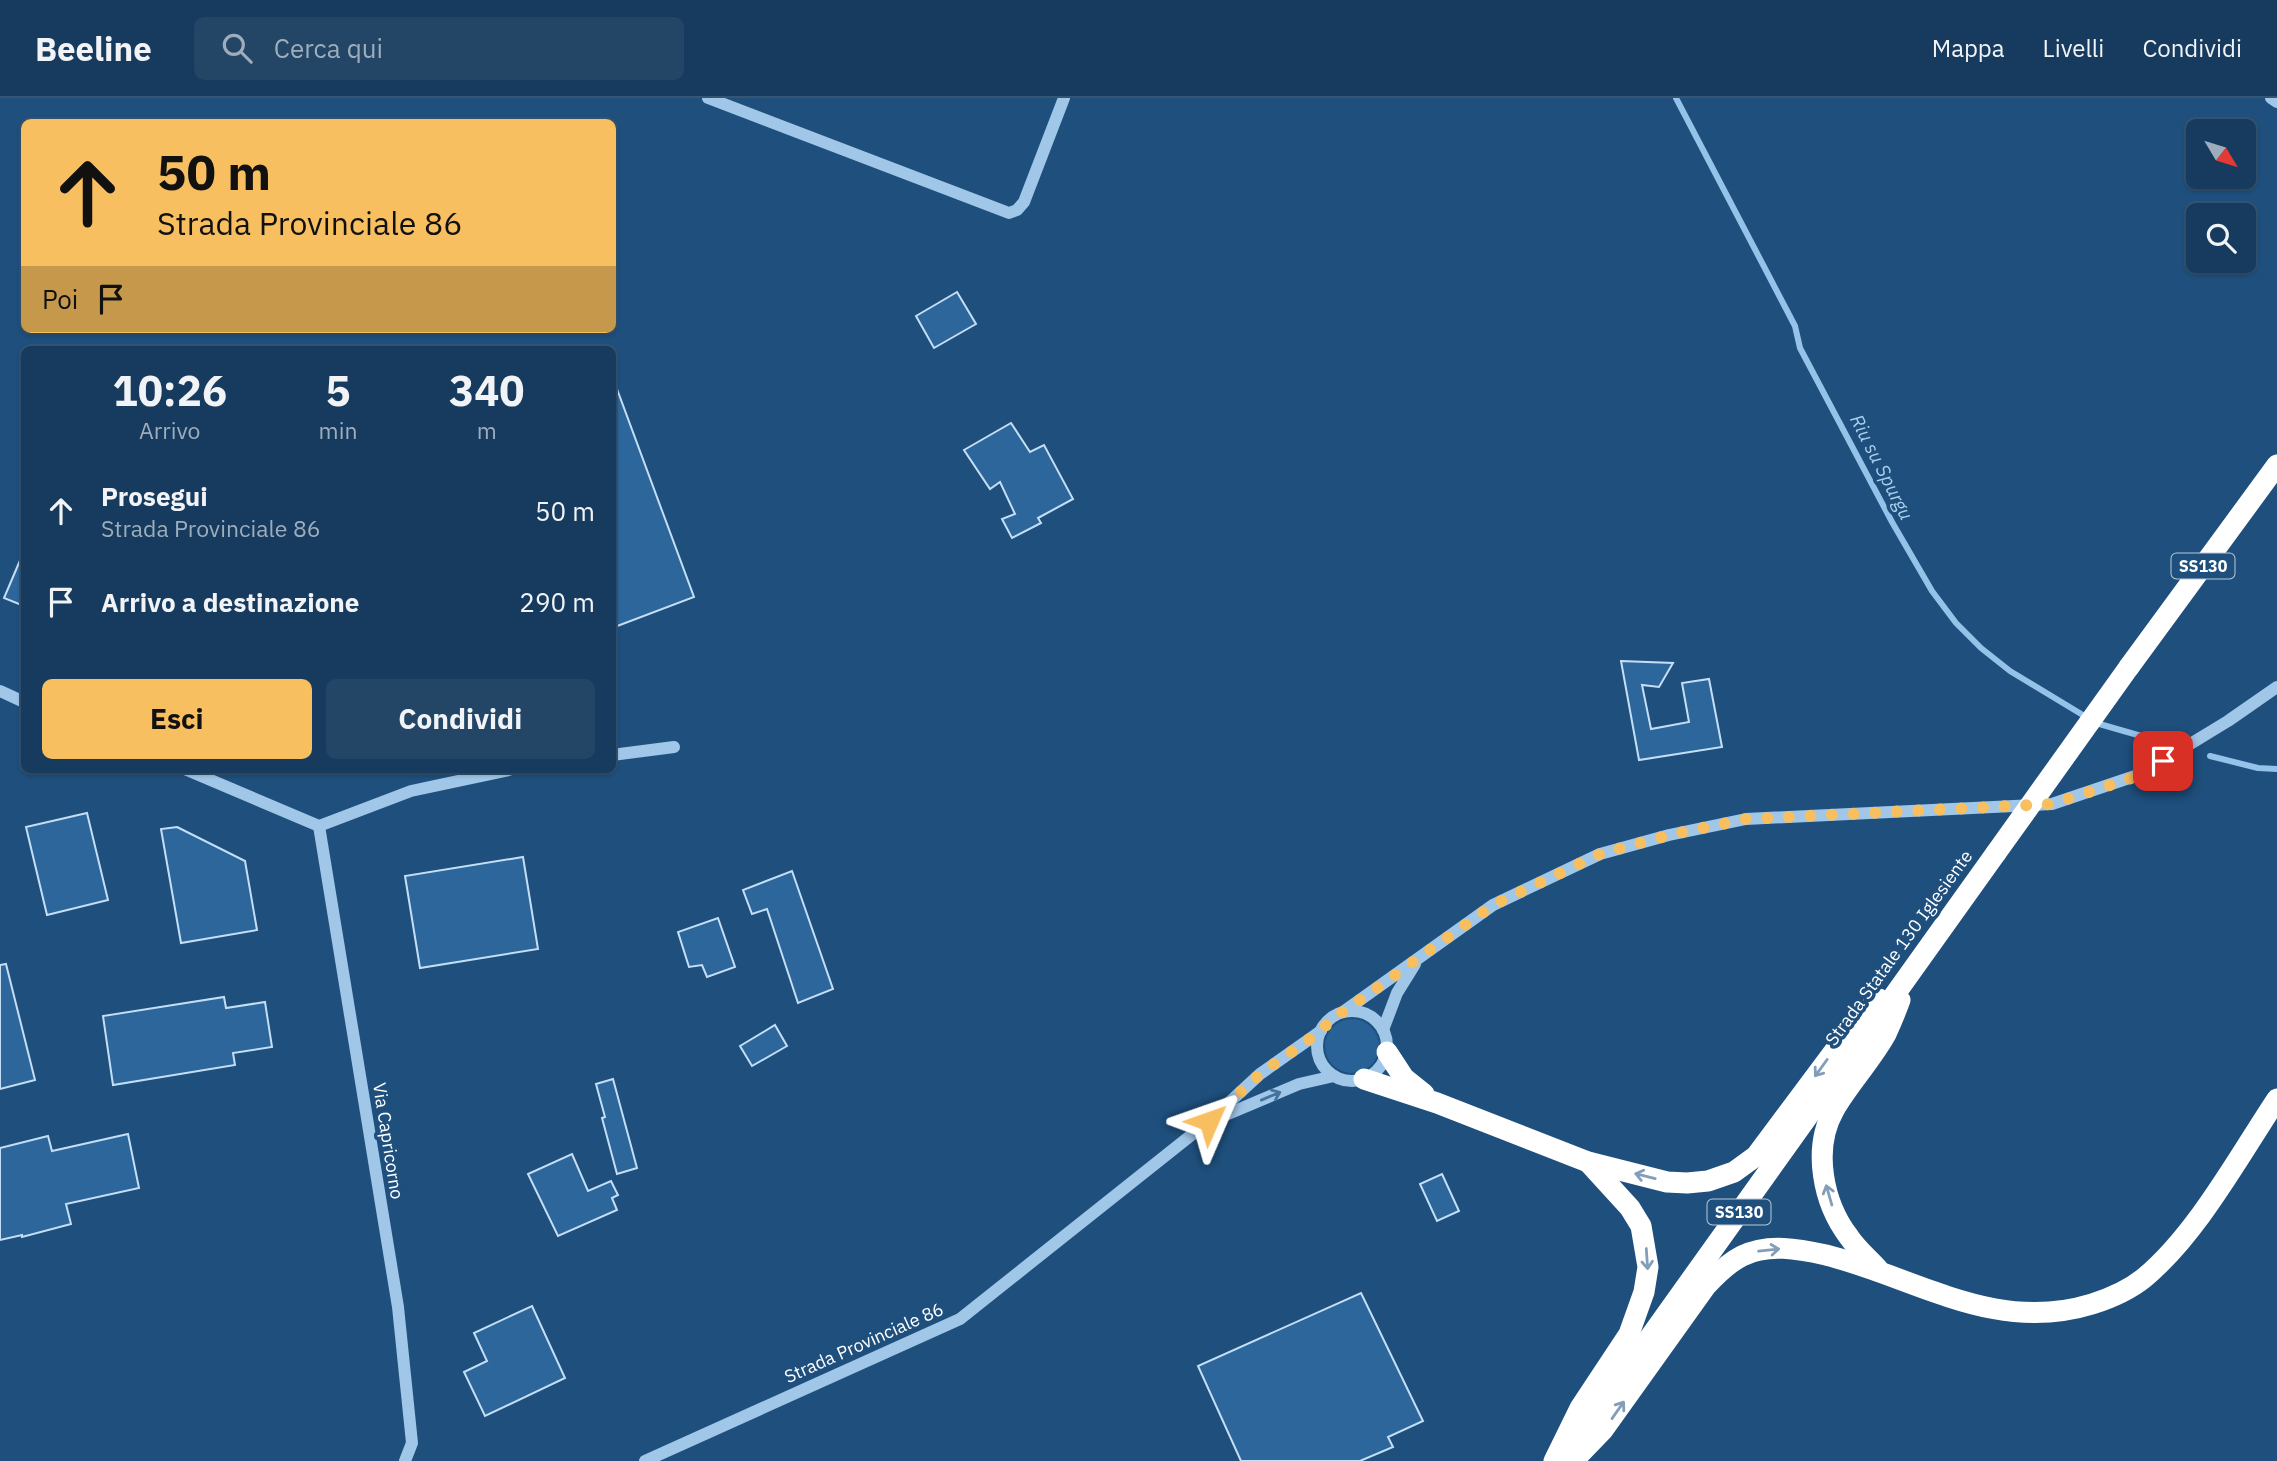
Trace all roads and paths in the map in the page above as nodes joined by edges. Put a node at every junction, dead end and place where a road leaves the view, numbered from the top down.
1 (708, 98) edge
2 (1065, 98) edge
3 (2271, 98) edge
4 (2277, 102) edge
5 (2277, 465) edge
6 (2277, 687) edge
7 (0, 691) edge
8 (21, 701) edge
9 (674, 747) dead end
10 (616, 754) edge
11 (194, 773) edge
12 (495, 773) edge
13 (319, 826) junction
14 (1419, 958) junction
15 (1916, 963) junction
16 (1343, 1012) junction
17 (1383, 1030) junction
18 (1321, 1031) junction
19 (1387, 1052) junction
20 (1334, 1076) junction
21 (1364, 1079) junction
22 (2277, 1099) edge
23 (1437, 1103) junction
24 (1209, 1121) junction
25 (1588, 1162) junction
26 (1880, 1270) junction
27 (405, 1461) edge
28 (645, 1461) edge
29 (1553, 1461) edge
30 (1562, 1461) edge
31 (1573, 1461) edge

1 - 2 street
3 - 4 street
5 - 15 highway, Strada Statale 130 Iglesiente / SS130, bridge
6 - 14 street
7 - 8 street
9 - 10 street
11 - 13 street
12 - 13 street
13 - 27 street, Via Capricorno
14 - 16 street
14 - 17 street
15 -> 25 highway
26 -> 15 highway
15 - 30 highway, Strada Statale 130 Iglesiente / SS130
16 - 17 street
16 - 18 street
17 - 19 street
18 - 20 street
18 - 24 street, Strada Provinciale 86
19 - 21 street
19 - 23 highway
20 - 21 street
24 -> 20 street, Strada Provinciale 86
21 - 23 highway
22 - 26 highway
23 - 25 highway
24 - 28 street, Strada Provinciale 86
25 -> 29 highway
31 -> 26 highway

